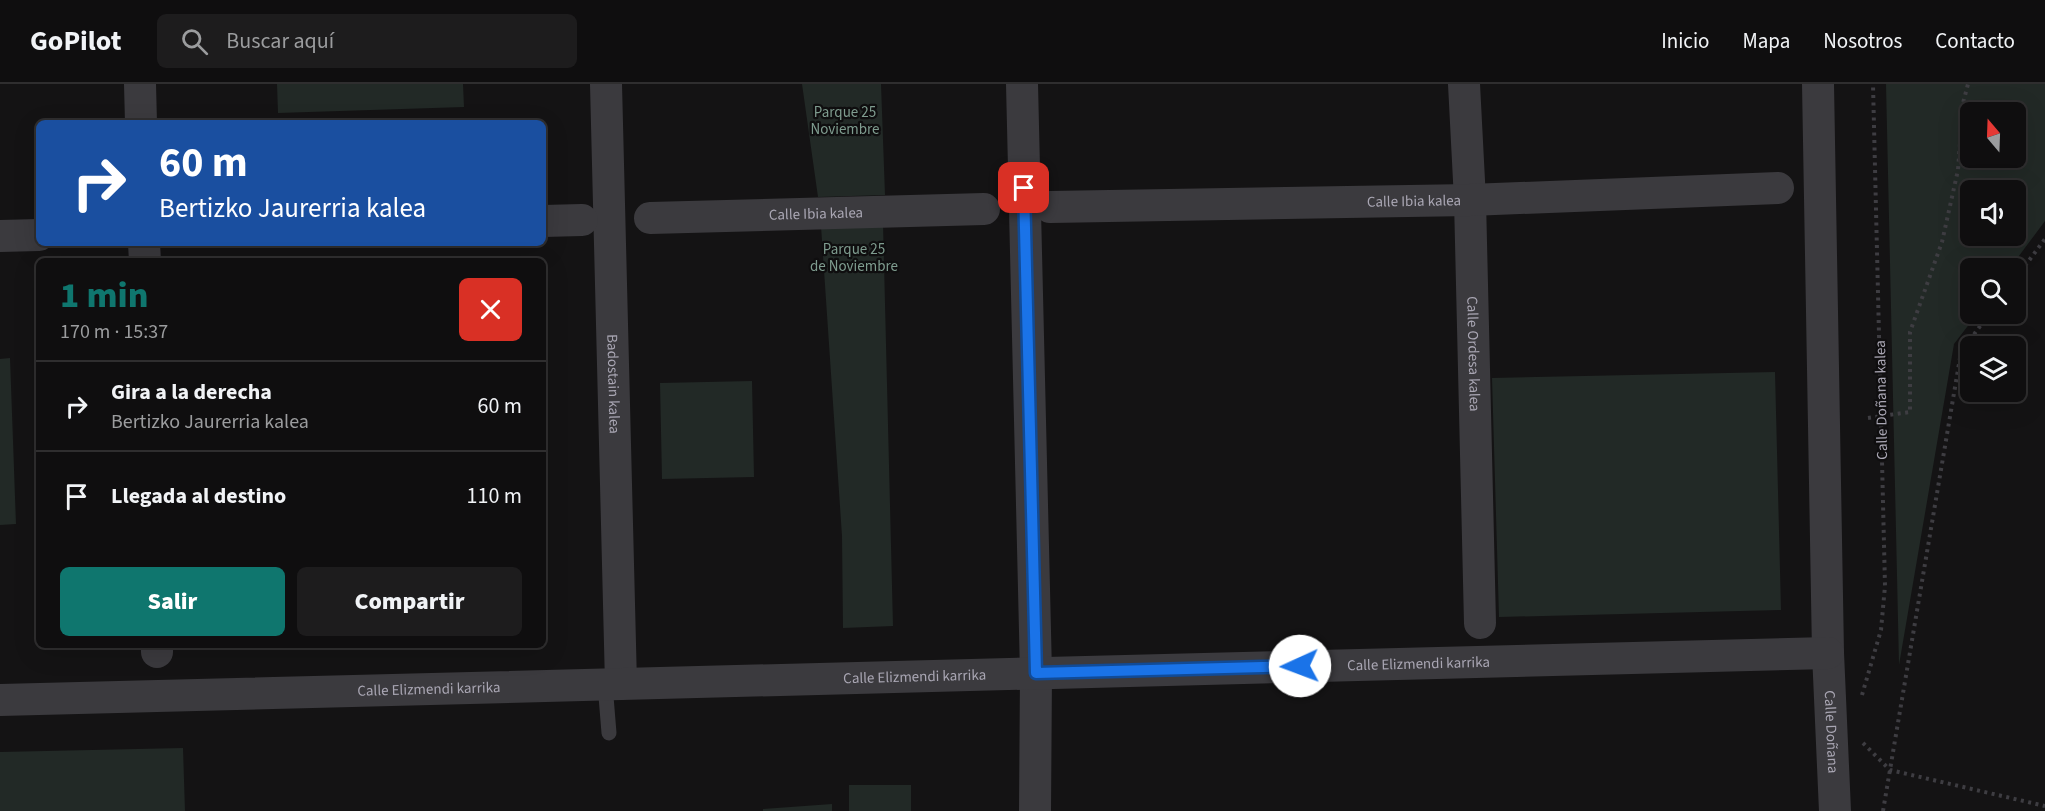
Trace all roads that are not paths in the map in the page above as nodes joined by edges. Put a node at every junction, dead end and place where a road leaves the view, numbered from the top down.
1 (140, 84) edge
2 (606, 84) edge
3 (1022, 84) edge
4 (1464, 84) edge
5 (1818, 84) edge
6 (141, 120) edge
7 (1778, 188) dead end
8 (1470, 200) junction
9 (1050, 207) dead end
10 (984, 209) dead end
11 (650, 218) dead end
12 (582, 220) dead end
13 (546, 221) edge
14 (36, 235) edge
15 (0, 236) edge
16 (1480, 623) dead end
17 (1828, 653) junction
18 (1036, 673) junction
19 (613, 684) junction
20 (0, 700) edge
21 (609, 733) dead end
22 (1035, 811) edge
23 (1835, 811) edge

1 - 6 street
2 - 19 street, Badostain kalea
3 - 18 street
4 - 8 street, Calle Ordesa kalea
5 - 17 street
7 - 8 street, Calle Ibia kalea
8 - 9 street, Calle Ibia kalea
8 - 16 street, Calle Ordesa kalea
10 - 11 street, Calle Ibia kalea
12 - 13 street
14 - 15 street
17 - 18 street, Calle Elizmendi karrika
17 - 23 street, Calle Doñana
18 - 19 street, Calle Elizmendi karrika
18 - 22 street
19 - 20 street, Calle Elizmendi karrika
19 - 21 lane, Badostain kalea

